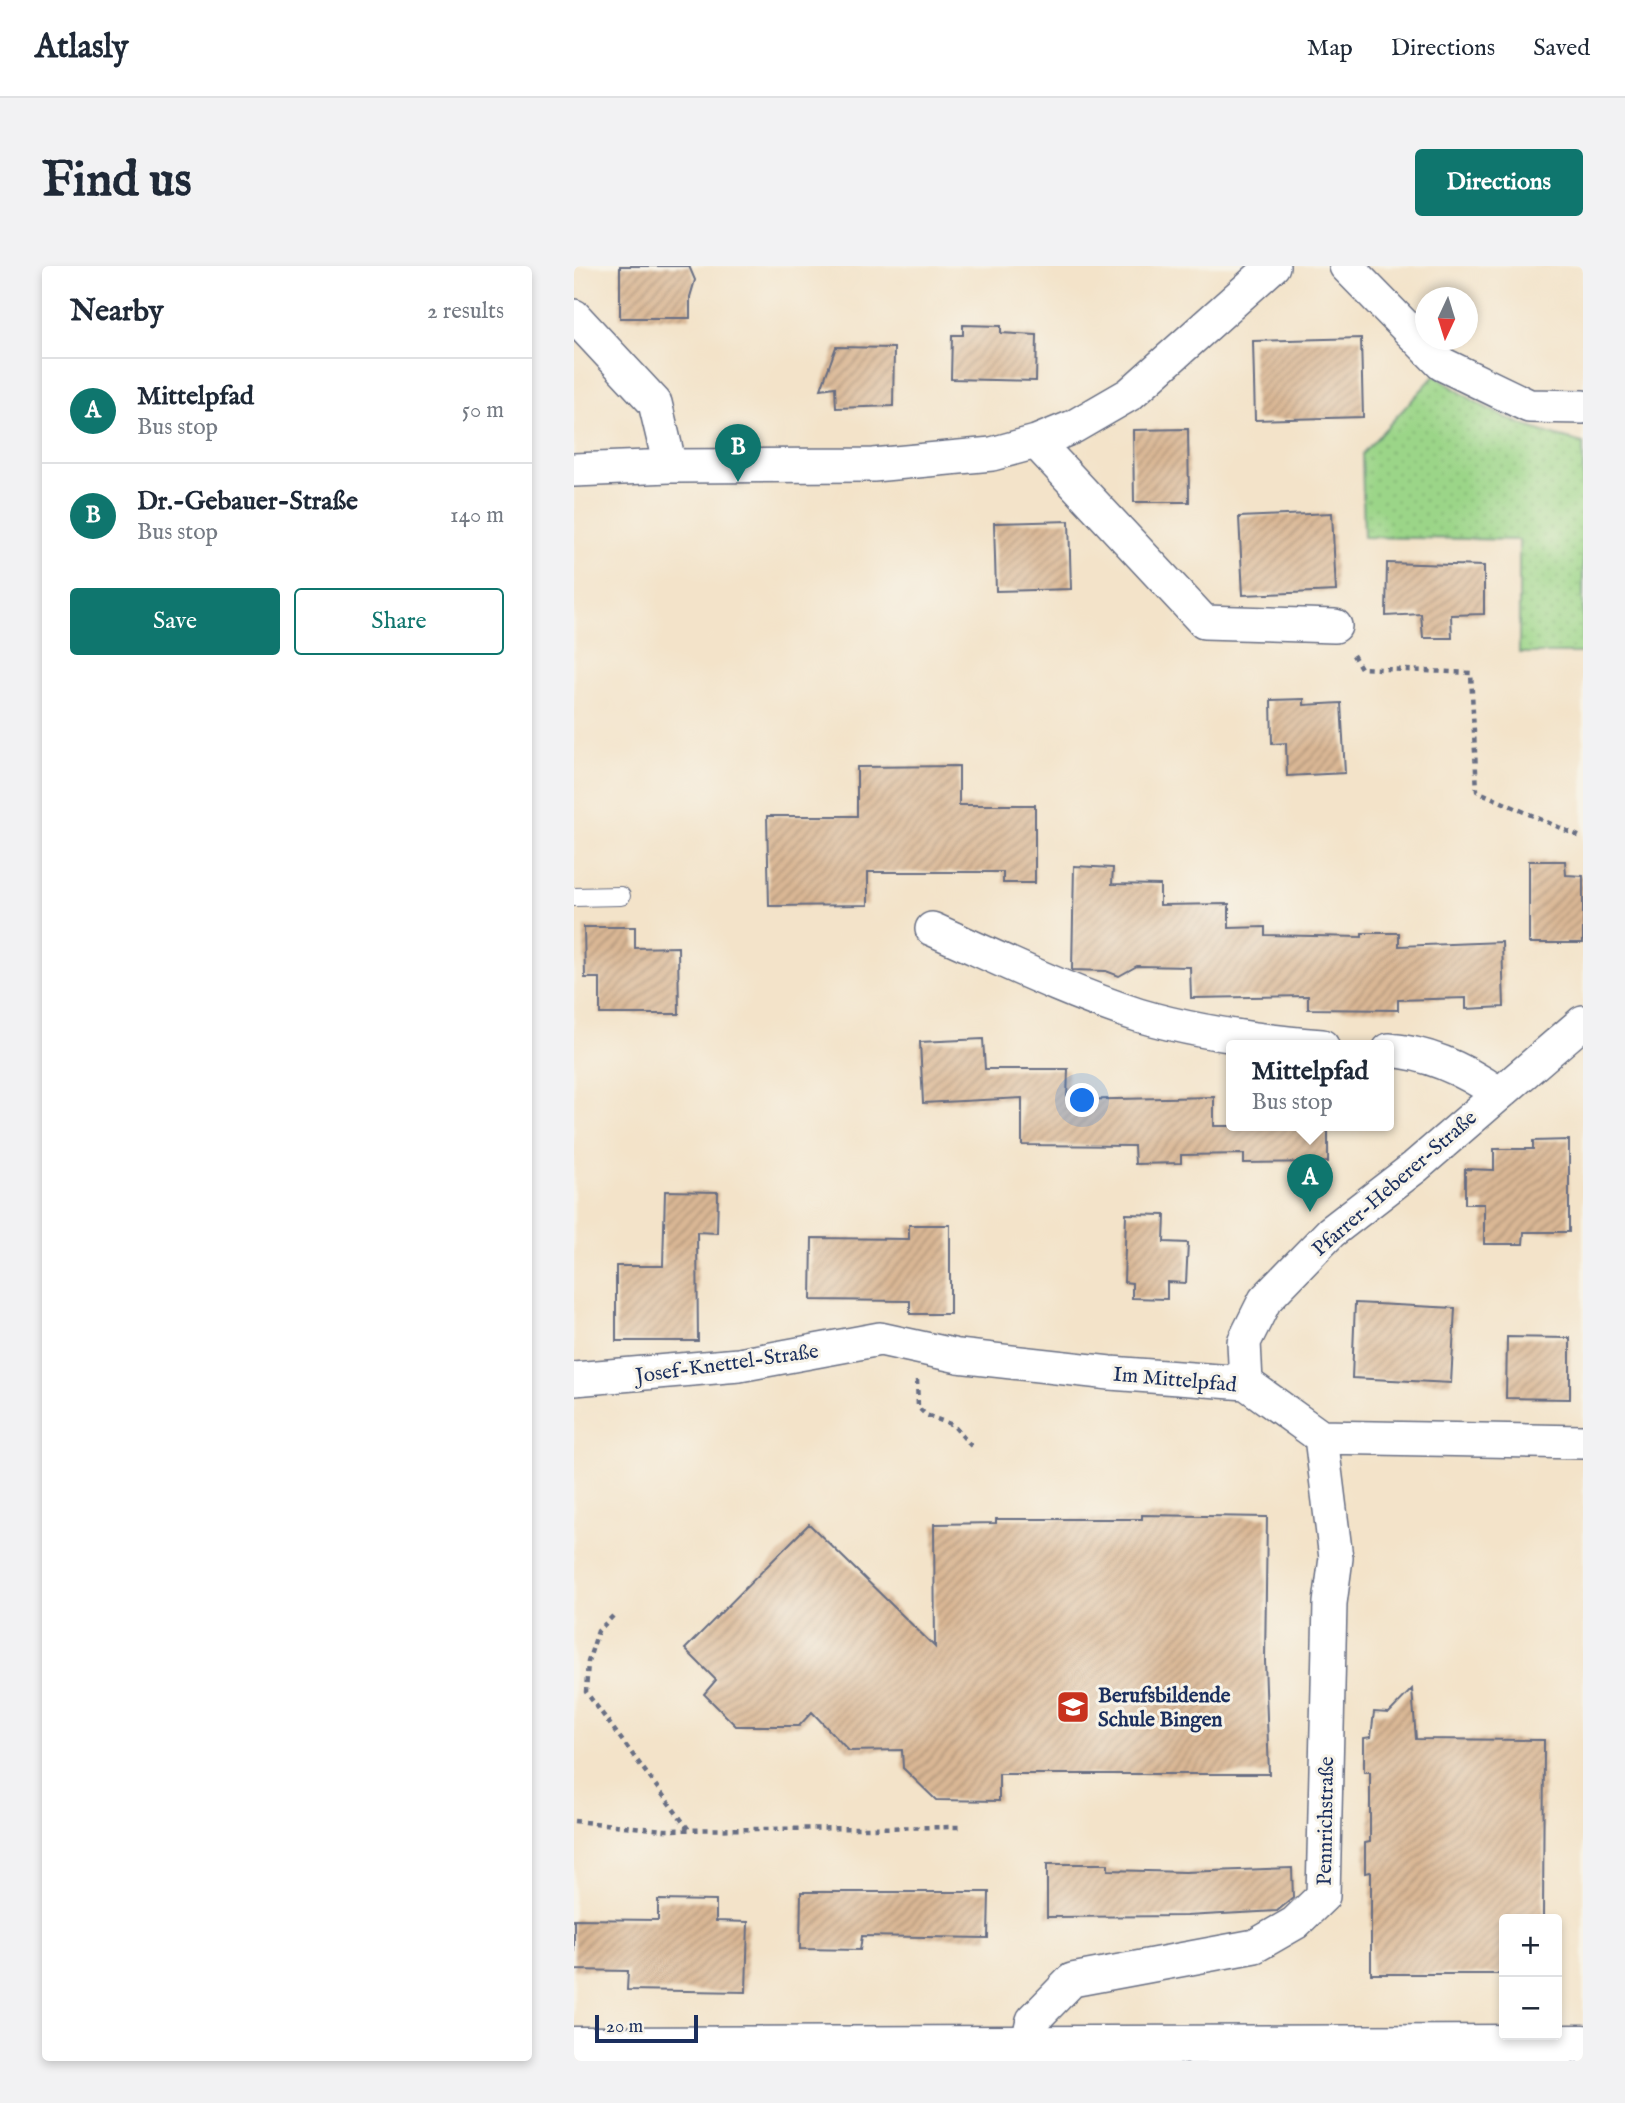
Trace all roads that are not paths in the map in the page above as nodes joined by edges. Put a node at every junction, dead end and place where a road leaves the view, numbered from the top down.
1 (1273, 266) edge
2 (1346, 266) edge
3 (574, 316) edge
4 (1583, 407) edge
5 (1036, 442) junction
6 (670, 466) junction
7 (574, 470) edge
8 (1335, 626) road end
9 (621, 896) dead end
10 (574, 897) edge
11 (932, 929) dead end
12 (1583, 1022) edge
13 (1258, 1040) edge
14 (1394, 1051) edge
15 (1498, 1093) junction
16 (880, 1339) joint
17 (574, 1379) edge
18 (1246, 1383) junction
19 (1321, 1437) junction
20 (1583, 1442) edge
21 (1583, 2043) edge
22 (1027, 2045) junction
23 (574, 2046) edge

1 - 5 street
2 - 4 street
3 - 6 street
5 - 6 street
5 - 8 street
6 - 7 street
9 - 10 lane
11 - 13 street
12 - 15 street, Pfarrer-Heberer-Straße
14 - 15 street, Pfarrer-Heberer-Straße
15 - 18 street, Pfarrer-Heberer-Straße
16 - 17 street, Josef-Knettel-Straße
16 - 18 street, Im Mittelpfad
18 - 19 street, Im Mittelpfad
19 - 20 street
19 - 22 street, Pennrichstraße
21 - 22 main road
22 - 23 main road

